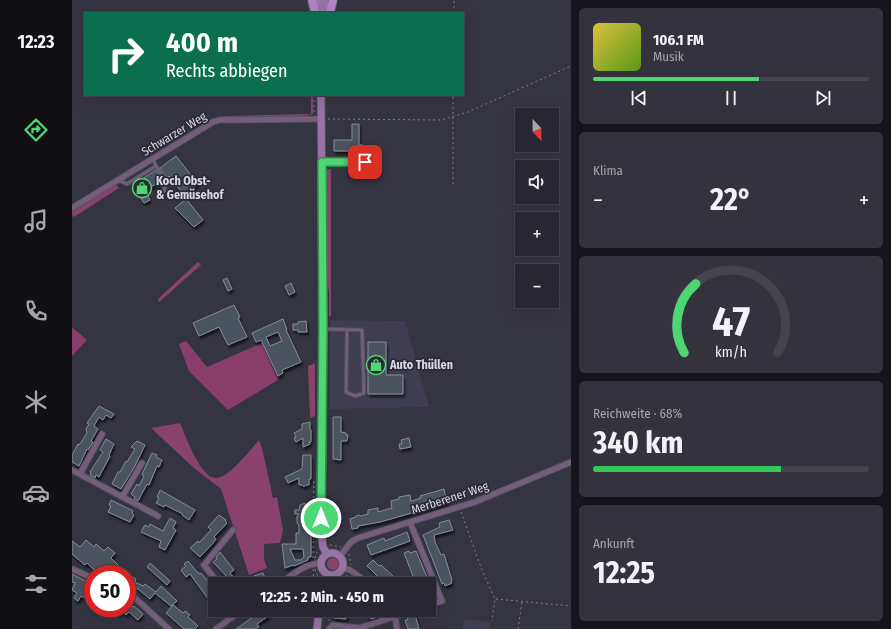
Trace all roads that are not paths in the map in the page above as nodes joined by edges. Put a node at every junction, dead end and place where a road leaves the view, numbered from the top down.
1 (312, 0) edge
2 (319, 0) edge
3 (325, 0) edge
4 (333, 0) edge
5 (315, 12) edge
6 (318, 12) edge
7 (325, 12) edge
8 (330, 12) edge
9 (321, 96) edge
10 (318, 119) junction
11 (153, 158) junction
12 (322, 162) junction
13 (365, 162) dead end
14 (156, 166) junction
15 (117, 180) junction
16 (164, 191) dead end
17 (72, 208) edge
18 (323, 329) junction
19 (347, 330) junction
20 (102, 434) dead end
21 (571, 462) edge
22 (142, 463) dead end
23 (72, 470) edge
24 (80, 474) junction
25 (122, 497) junction
26 (158, 516) dead end
27 (410, 522) junction
28 (233, 530) dead end
29 (327, 554) junction
30 (340, 556) junction
31 (321, 563) junction
32 (343, 568) junction
33 (72, 569) edge
34 (84, 574) edge
35 (328, 575) joint
36 (213, 577) edge
37 (290, 577) edge
38 (360, 577) edge
39 (432, 577) edge
40 (436, 586) edge
41 (136, 599) edge
42 (436, 603) edge
43 (232, 617) edge
44 (318, 617) edge
45 (391, 617) edge
46 (394, 617) edge
47 (219, 628) edge
48 (169, 629) edge
49 (317, 629) edge
50 (329, 629) edge
51 (397, 629) edge

1 - 5 main road
2 - 6 main road
3 - 7 main road
4 - 8 main road
9 - 10 main road
10 - 11 street, Schwarzer Weg
10 - 12 main road
11 - 14 lane
11 - 15 street, Schwarzer Weg
12 - 13 lane
12 - 18 main road
14 - 15 lane
14 - 16 lane
15 - 17 street, Schwarzer Weg
18 - 19 lane
18 - 29 main road
19 - 19 lane
20 - 24 street
21 - 27 street, Merberener Weg
22 - 25 street
23 - 24 street
24 - 25 street
25 - 26 street
27 - 30 street, Merberener Weg
27 - 39 street
28 - 36 street
29 - 30 main road
29 - 31 main road
30 - 32 main road
31 - 35 main road
31 - 37 street
32 - 35 main road
32 - 38 street
33 - 34 street
40 - 42 street
41 - 48 street
43 - 47 street
44 - 49 main road
45 - 50 street
46 - 51 street

